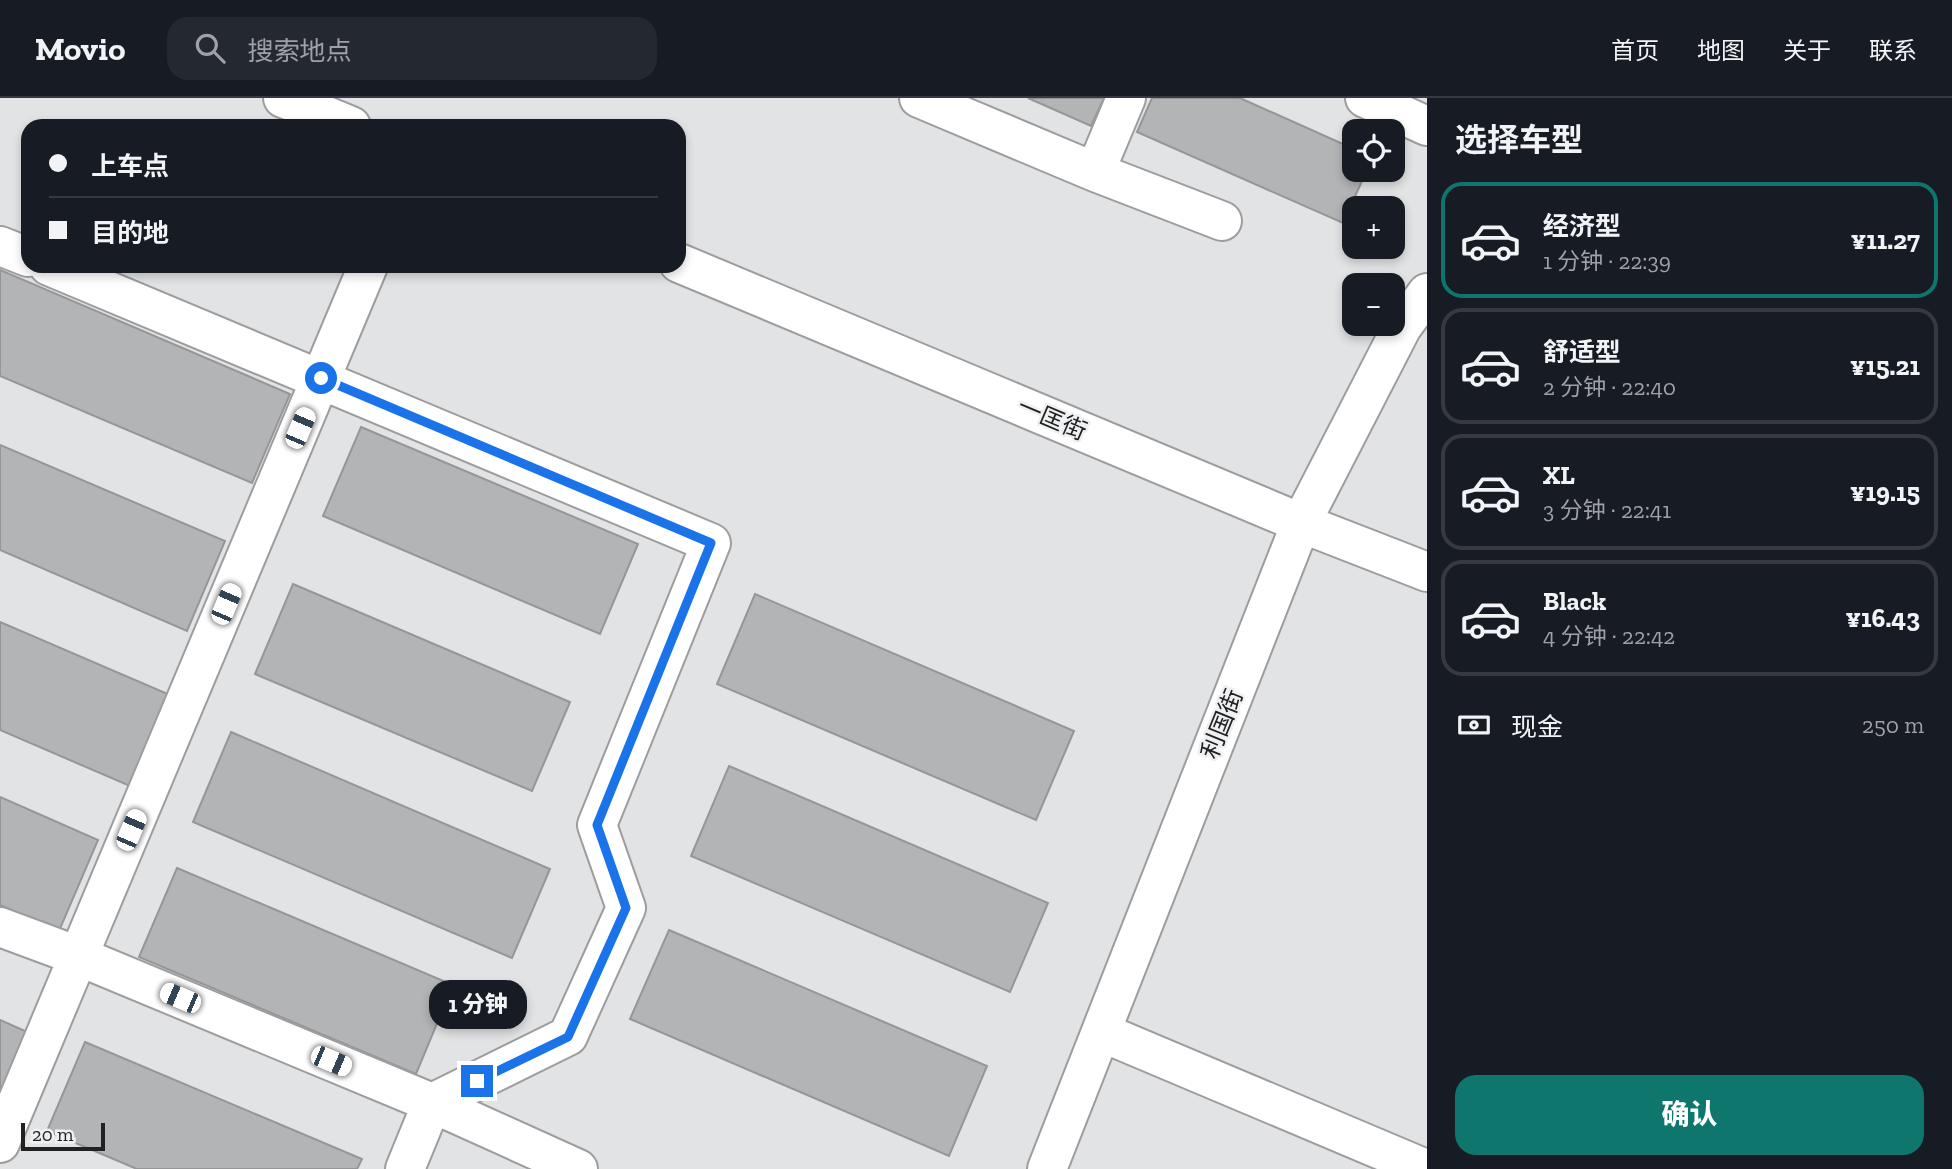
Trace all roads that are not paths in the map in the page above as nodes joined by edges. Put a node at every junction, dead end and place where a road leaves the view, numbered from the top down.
1 (283, 98) edge
2 (919, 98) edge
3 (1126, 98) edge
4 (1366, 98) edge
5 (334, 119) edge
6 (1427, 126) edge
7 (1095, 172) junction
8 (1222, 221) dead end
9 (0, 246) edge
10 (21, 254) edge
11 (686, 266) edge
12 (66, 273) edge
13 (365, 273) edge
14 (1427, 293) edge
15 (321, 378) junction
16 (1301, 523) junction
17 (1427, 572) edge
18 (0, 927) edge
19 (78, 956) junction
20 (1101, 1032) junction
21 (432, 1103) junction
22 (0, 1143) edge
23 (1404, 1165) edge
24 (405, 1169) edge
25 (578, 1169) edge
26 (1047, 1169) edge

1 - 5 street
2 - 7 street
3 - 7 street
4 - 6 street
7 - 8 street
9 - 10 street
11 - 16 street, 一匡街
12 - 15 street
13 - 15 street
14 - 16 street, 利国街
15 - 19 street
15 - 21 street
16 - 17 street, 一匡街
16 - 20 street, 利国街
18 - 19 street
19 - 21 street
19 - 22 street
20 - 23 street
20 - 26 street, 利国街
21 - 24 street
21 - 25 street

